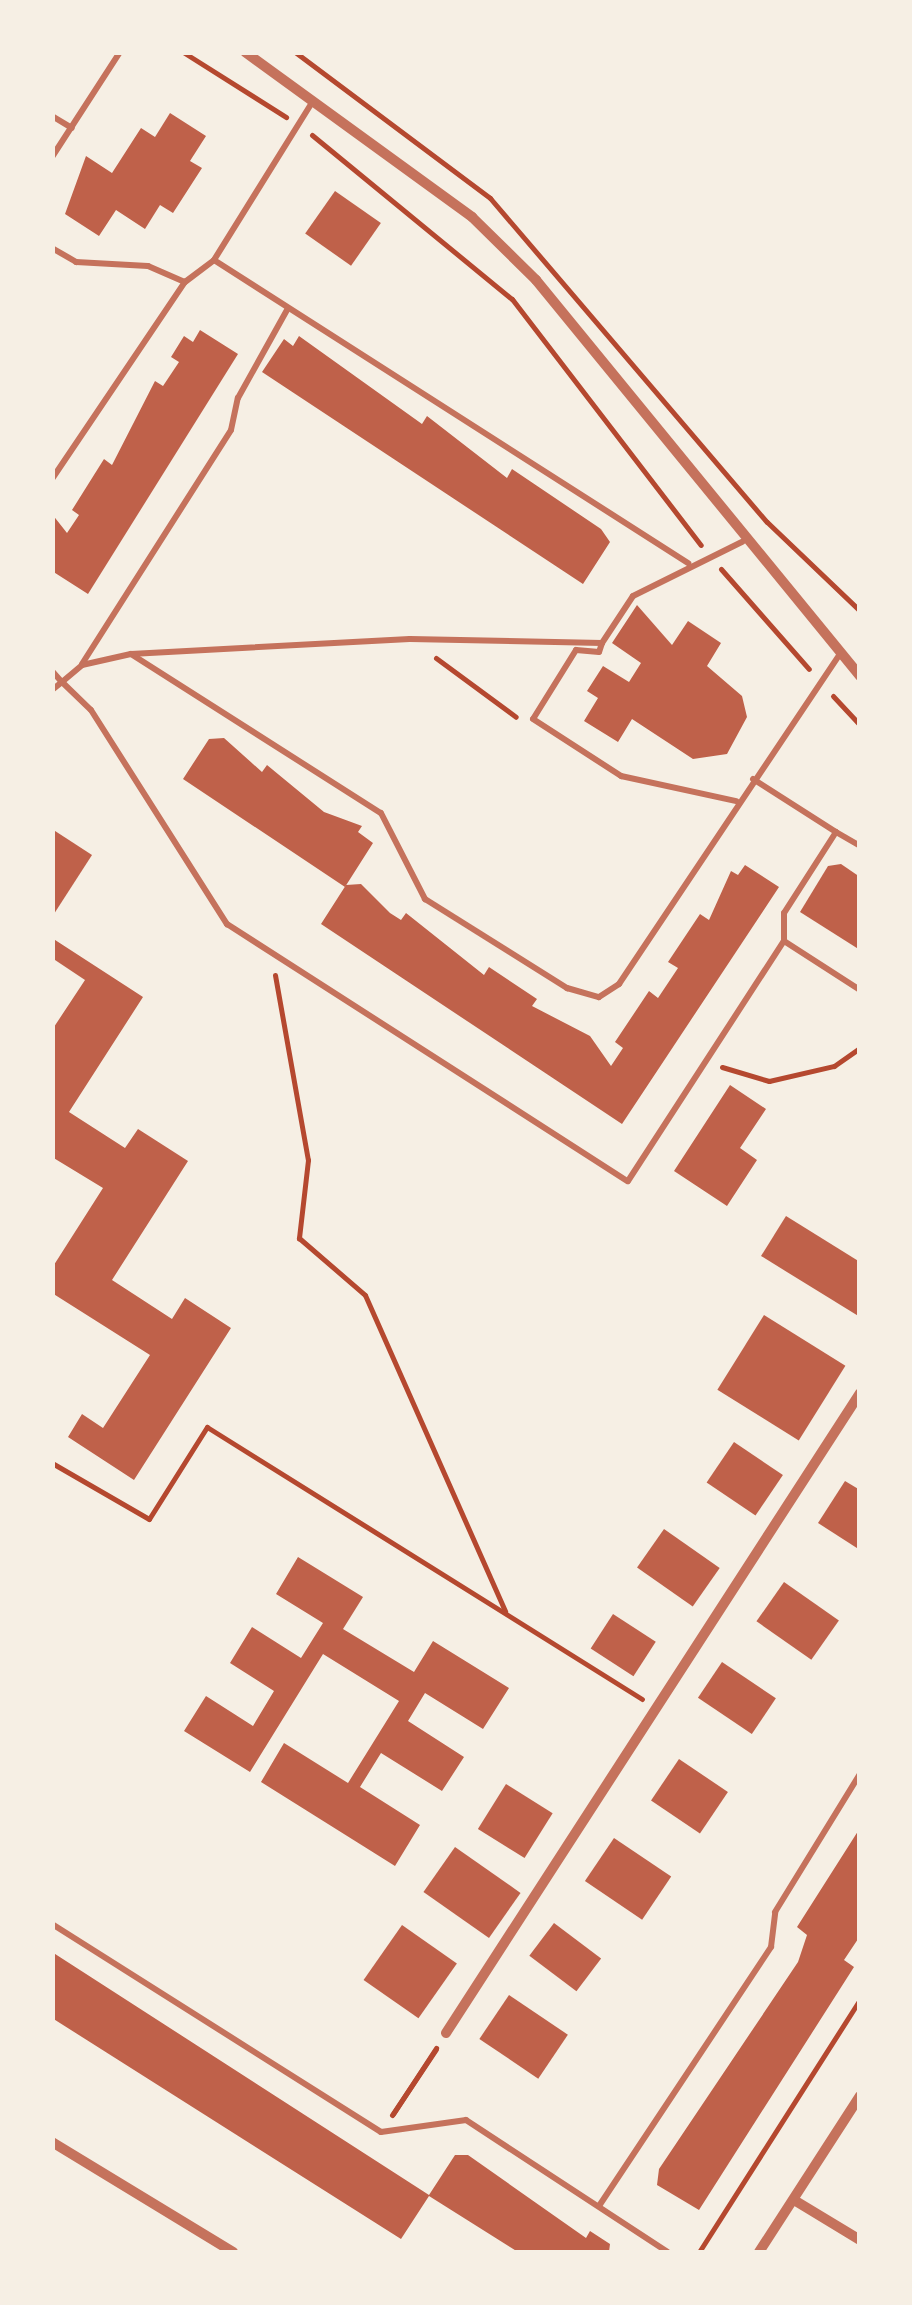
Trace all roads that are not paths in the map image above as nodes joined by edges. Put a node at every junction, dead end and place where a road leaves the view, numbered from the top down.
1 (120, 52) edge
2 (245, 52) edge
3 (314, 98) junction
4 (52, 116) edge
5 (72, 128) junction
6 (52, 157) edge
7 (52, 248) edge
8 (214, 260) junction
9 (186, 282) junction
10 (288, 308) junction
11 (52, 479) edge
12 (742, 542) junction
13 (688, 563) junction
14 (602, 643) junction
15 (130, 654) junction
16 (840, 654) junction
17 (82, 665) junction
18 (52, 671) edge
19 (860, 676) edge
20 (62, 682) junction
21 (52, 690) edge
22 (753, 779) junction
23 (736, 802) junction
24 (836, 832) junction
25 (860, 846) edge
26 (784, 941) junction
27 (860, 990) edge
28 (860, 1393) edge
29 (860, 1774) edge
30 (52, 1924) edge
31 (445, 2035) road end
32 (860, 2096) edge
33 (52, 2142) edge
34 (794, 2200) junction
35 (599, 2206) junction
36 (860, 2240) edge
37 (219, 2249) edge
38 (233, 2252) edge
39 (668, 2252) edge
40 (759, 2252) edge

1 - 5 lane
2 - 3 street
3 - 8 lane
3 - 12 street
4 - 5 lane
5 - 6 lane
7 - 9 lane
8 - 9 lane
8 - 10 lane
9 - 11 lane
10 - 13 lane
10 - 17 lane
12 - 13 lane
12 - 16 street
13 - 14 lane
14 - 15 lane
14 - 23 lane
15 - 17 lane
15 - 23 lane
16 - 19 street
16 - 22 lane
17 - 20 lane
18 - 20 lane
20 - 21 lane
20 - 26 lane
22 - 23 lane
22 - 24 lane
24 - 25 lane
24 - 26 lane
26 - 27 lane
28 - 31 street
29 - 35 lane
30 - 35 lane
32 - 34 street
33 - 37 street
34 - 36 street
34 - 40 street
35 - 39 lane
37 - 38 street

